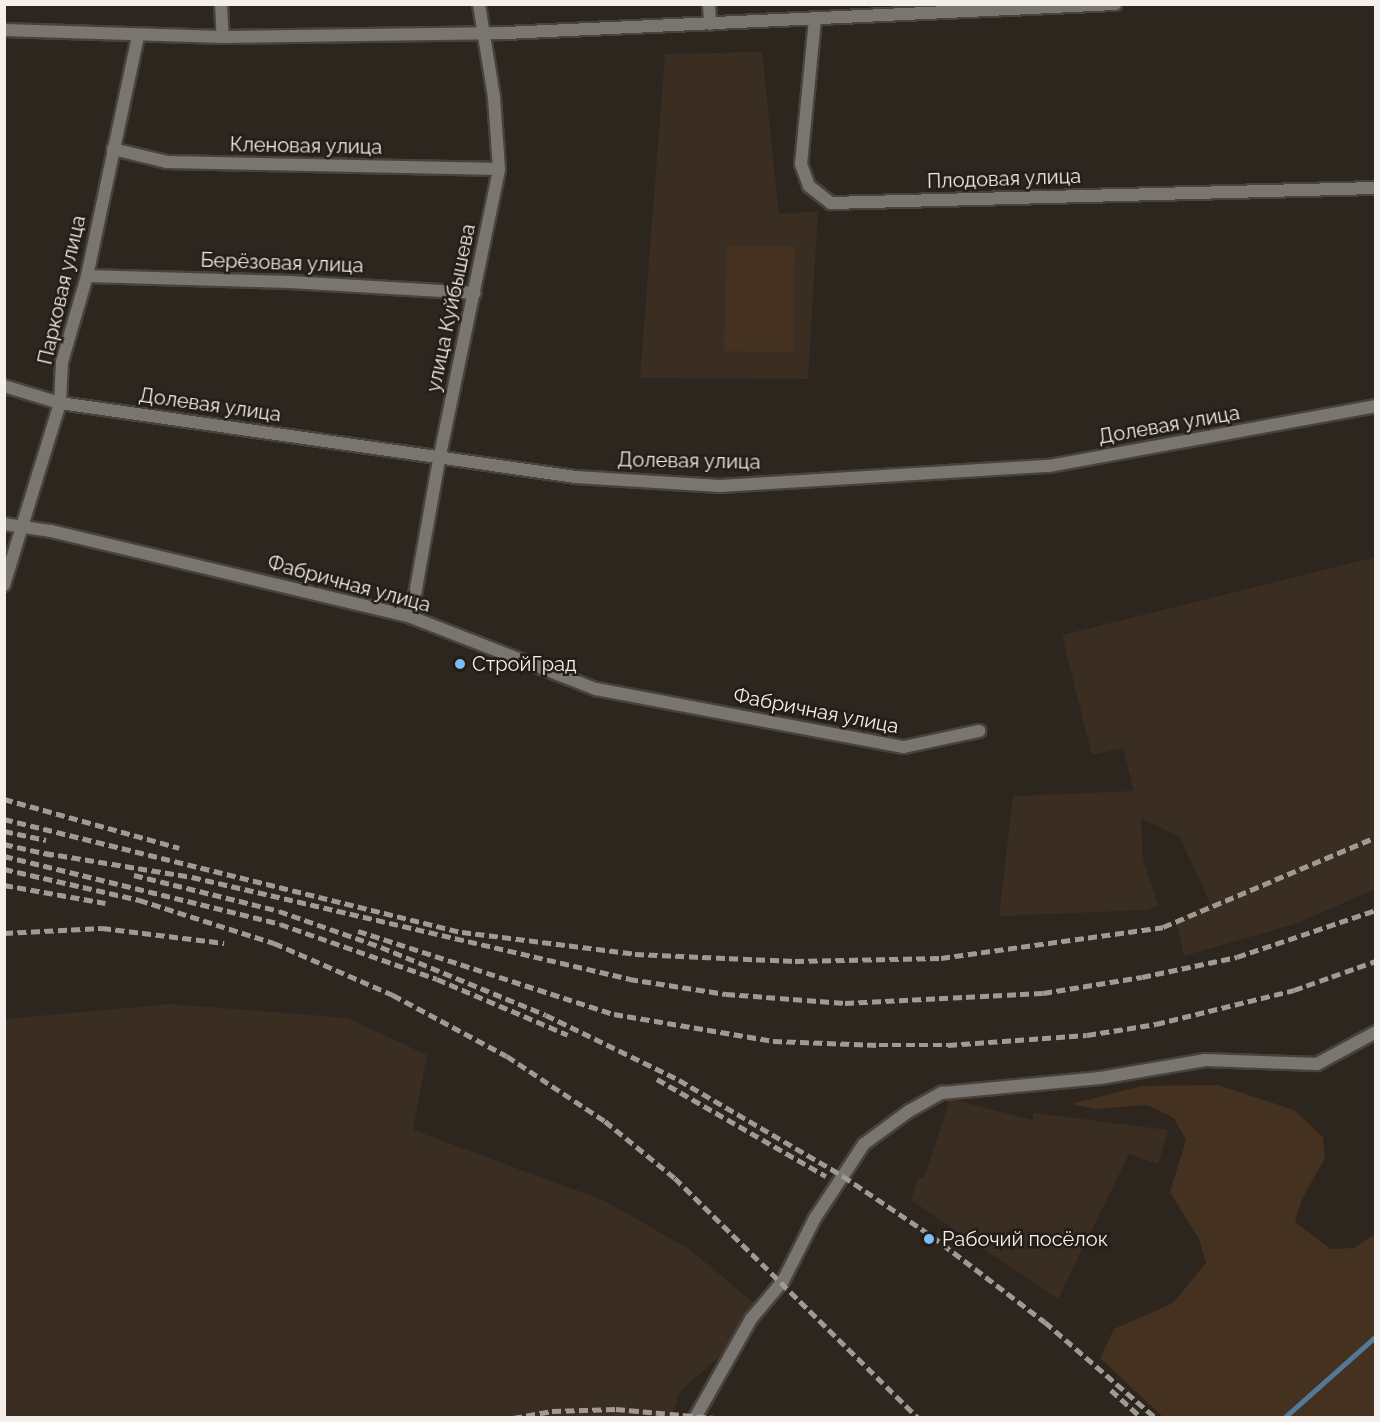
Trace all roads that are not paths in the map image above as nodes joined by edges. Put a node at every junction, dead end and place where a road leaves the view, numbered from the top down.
1 (222, 4) edge
2 (479, 4) edge
3 (709, 4) edge
4 (1115, 4) edge
5 (815, 19) junction
6 (710, 24) junction
7 (4, 30) edge
8 (482, 33) junction
9 (138, 36) junction
10 (223, 37) junction
11 (113, 149) junction
12 (499, 169) junction
13 (1376, 188) edge
14 (87, 276) junction
15 (475, 293) junction
16 (4, 386) edge
17 (60, 403) junction
18 (1376, 406) edge
19 (440, 455) junction
20 (4, 524) edge
21 (21, 529) junction
22 (4, 585) edge
23 (411, 617) junction
24 (979, 731) dead end
25 (1376, 1032) edge
26 (695, 1418) edge

1 - 10 street
2 - 8 street, улица Куйбышева
3 - 6 street
4 - 5 street
5 - 6 street
5 - 13 street, Плодовая улица
6 - 8 street
7 - 9 street
8 - 10 street
8 - 12 street, улица Куйбышева
9 - 10 street
9 - 11 street, Парковая улица
11 - 12 street, Кленовая улица
11 - 14 street, Парковая улица
12 - 15 street, улица Куйбышева
14 - 15 street, Берёзовая улица
14 - 17 street, Парковая улица
15 - 19 street, улица Куйбышева
16 - 17 street, Долевая улица
17 - 19 street, Долевая улица
17 - 21 street, Парковая улица
18 - 19 street, Долевая улица
19 - 23 street, улица Куйбышева
20 - 21 street, Фабричная улица
21 - 22 street, Парковая улица
21 - 23 street, Фабричная улица
23 - 24 street, Фабричная улица
25 - 26 street

